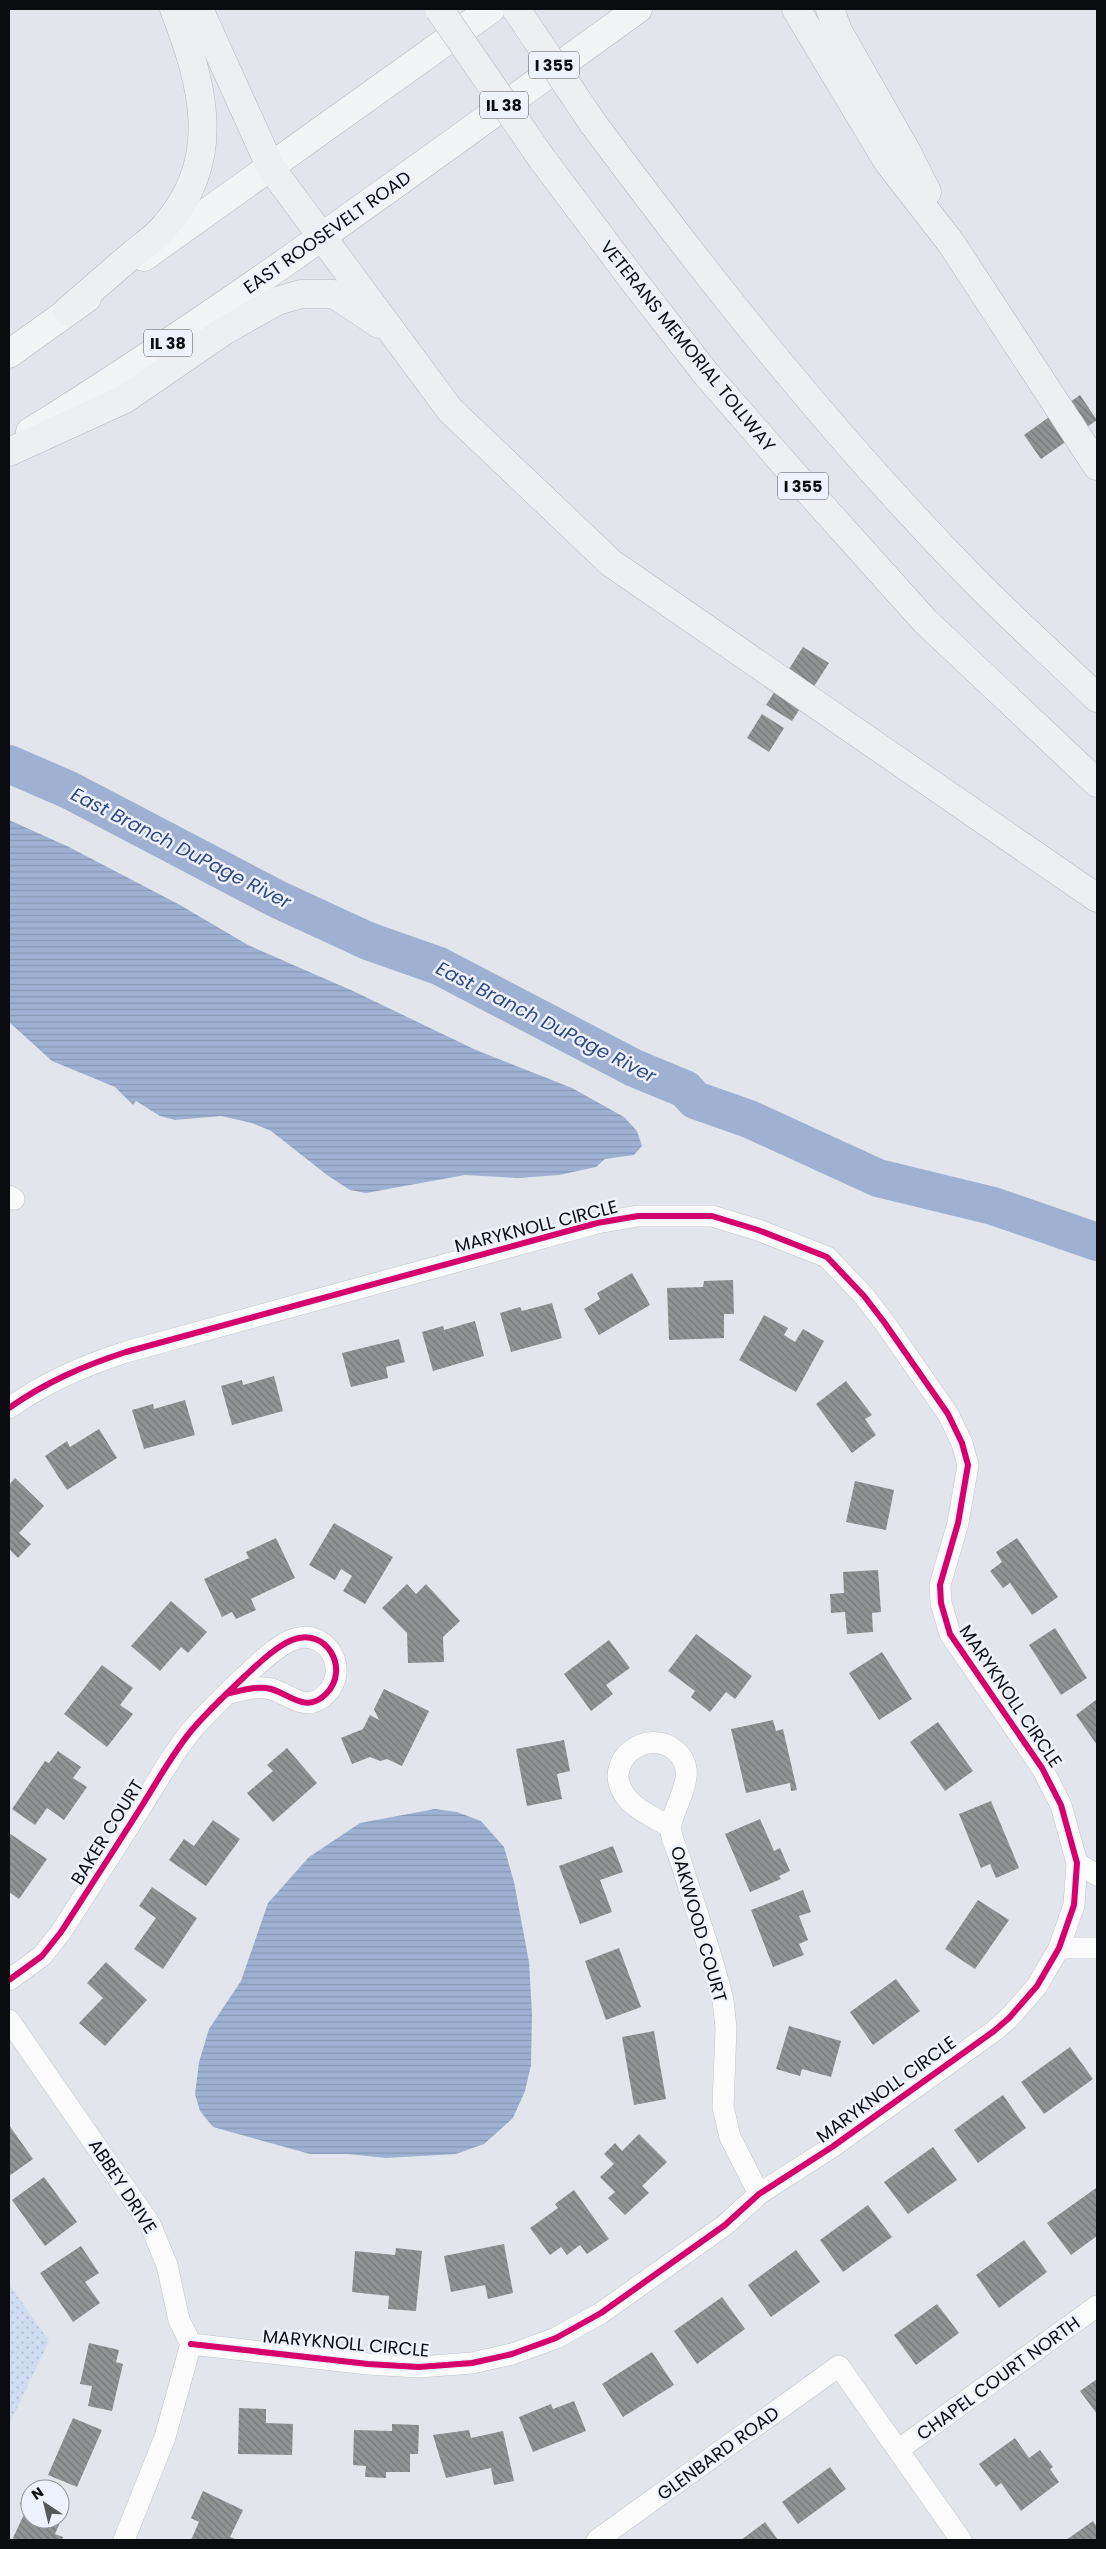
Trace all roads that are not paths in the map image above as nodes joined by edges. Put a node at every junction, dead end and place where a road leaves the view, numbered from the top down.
1 (174, 9) edge
2 (199, 9) edge
3 (439, 9) edge
4 (491, 9) edge
5 (516, 9) edge
6 (638, 9) edge
7 (796, 9) edge
8 (830, 9) edge
9 (272, 168) junction
10 (324, 237) junction
11 (951, 243) junction
12 (67, 311) junction
13 (393, 333) junction
14 (9, 354) edge
15 (9, 446) edge
16 (9, 452) edge
17 (1097, 466) edge
18 (1097, 698) edge
19 (1097, 783) edge
20 (1097, 898) edge
21 (9, 1408) edge
22 (226, 1694) junction
23 (670, 1827) dead end
24 (1077, 1863) junction
25 (1097, 1875) edge
26 (1059, 1948) junction
27 (1097, 1948) edge
28 (9, 1980) edge
29 (9, 2020) edge
30 (759, 2194) junction
31 (1097, 2306) edge
32 (191, 2344) junction
33 (898, 2450) junction
34 (124, 2540) edge
35 (597, 2540) edge
36 (961, 2540) edge

1 - 12 highway
2 - 9 highway
3 - 19 highway, VETERANS MEMORIAL TOLLWAY / I 355, bridge
4 - 9 main road
5 - 18 highway, I 355, bridge
6 - 10 main road, EAST ROOSEVELT ROAD / IL 38
7 - 11 highway
8 - 11 highway
9 - 10 highway
9 - 12 main road
10 - 13 highway
10 - 15 main road, EAST ROOSEVELT ROAD / IL 38
11 - 17 highway
12 - 14 main road
13 - 16 highway
13 - 20 highway
21 - 24 street, MARYKNOLL CIRCLE
22 - 22 street, BAKER COURT
22 - 28 street, BAKER COURT
23 - 30 street, OAKWOOD COURT
24 - 25 street
24 - 26 street, MARYKNOLL CIRCLE
26 - 27 street
26 - 30 street, MARYKNOLL CIRCLE
29 - 32 street, ABBEY DRIVE
30 - 32 street, MARYKNOLL CIRCLE
31 - 33 street, CHAPEL COURT NORTH
32 - 34 street
33 - 35 street, GLENBARD ROAD
33 - 36 street

